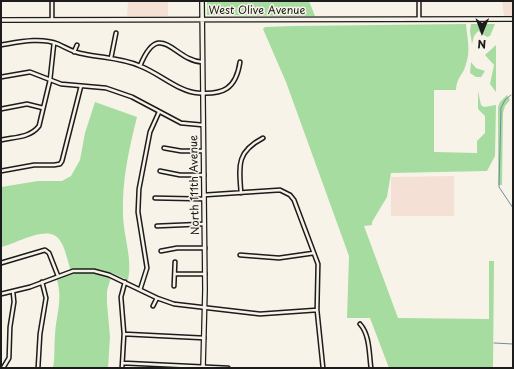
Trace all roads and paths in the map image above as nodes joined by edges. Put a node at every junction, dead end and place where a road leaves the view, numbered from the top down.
1 (52, 1) edge
2 (202, 1) edge
3 (419, 1) edge
4 (419, 19) junction
5 (513, 19) edge
6 (1, 20) edge
7 (52, 20) junction
8 (202, 21) junction
9 (116, 33) dead end
10 (54, 43) junction
11 (1, 45) edge
12 (77, 45) dead end
13 (74, 52) junction
14 (111, 58) junction
15 (202, 62) junction
16 (240, 62) dead end
17 (140, 66) junction
18 (1, 77) edge
19 (50, 80) junction
20 (81, 86) junction
21 (202, 94) junction
22 (43, 108) junction
23 (1, 109) edge
24 (159, 112) junction
25 (203, 125) junction
26 (263, 138) dead end
27 (1, 140) edge
28 (164, 148) dead end
29 (203, 151) junction
30 (1, 171) edge
31 (160, 171) dead end
32 (204, 175) junction
33 (240, 193) junction
34 (204, 197) junction
35 (155, 198) dead end
36 (204, 224) junction
37 (157, 226) dead end
38 (205, 248) junction
39 (161, 251) dead end
40 (314, 253) junction
41 (240, 255) dead end
42 (175, 262) dead end
43 (1, 263) edge
44 (176, 274) junction
45 (205, 274) junction
46 (58, 276) junction
47 (42, 282) junction
48 (125, 282) junction
49 (174, 286) dead end
50 (140, 290) junction
51 (13, 292) junction
52 (1, 294) edge
53 (157, 298) junction
54 (153, 306) dead end
55 (205, 308) junction
56 (317, 310) junction
57 (360, 324) dead end
58 (124, 334) junction
59 (204, 338) junction
60 (123, 363) junction
61 (203, 367) edge
62 (3, 368) edge
63 (38, 368) edge
64 (122, 368) edge
65 (228, 368) edge
66 (323, 368) edge
67 (370, 368) edge

1 - 7 street
2 - 8 main road, North 111th Avenue
3 - 4 street
4 - 5 main road, West Olive Avenue
4 - 8 main road, West Olive Avenue
6 - 7 main road, West Olive Avenue
7 - 8 main road, West Olive Avenue
8 - 15 main road, North 111th Avenue
9 - 14 street
10 - 11 street
10 - 13 street
10 - 19 street
12 - 13 street
13 - 14 street
14 - 17 street
15 - 17 street
15 - 21 main road, North 111th Avenue
16 - 21 street
17 - 21 street
18 - 19 street
19 - 20 street
19 - 22 street
20 - 24 street
20 - 30 street
21 - 25 main road, North 111th Avenue
22 - 23 street
22 - 27 street
24 - 25 street
24 - 50 street
25 - 29 main road, North 111th Avenue
26 - 33 street
28 - 29 street
29 - 32 main road, North 111th Avenue
31 - 32 street
32 - 34 main road, North 111th Avenue
33 - 34 street
33 - 40 street
34 - 35 street
34 - 36 main road, North 111th Avenue
36 - 37 street
36 - 38 main road, North 111th Avenue
38 - 39 street
38 - 45 main road, North 111th Avenue
40 - 41 street
40 - 56 street
42 - 44 street
43 - 46 street
44 - 45 street
44 - 49 street
45 - 55 main road, North 111th Avenue
46 - 47 street
46 - 48 street
47 - 51 street
47 - 63 street
48 - 50 street
48 - 58 street
50 - 53 street
51 - 52 street
51 - 62 street
53 - 54 street
53 - 55 street
55 - 56 street
55 - 59 main road, North 111th Avenue
56 - 66 street
57 - 67 street
58 - 59 street
58 - 60 street
59 - 61 main road, North 111th Avenue
60 - 61 street
60 - 64 street
61 - 65 street

